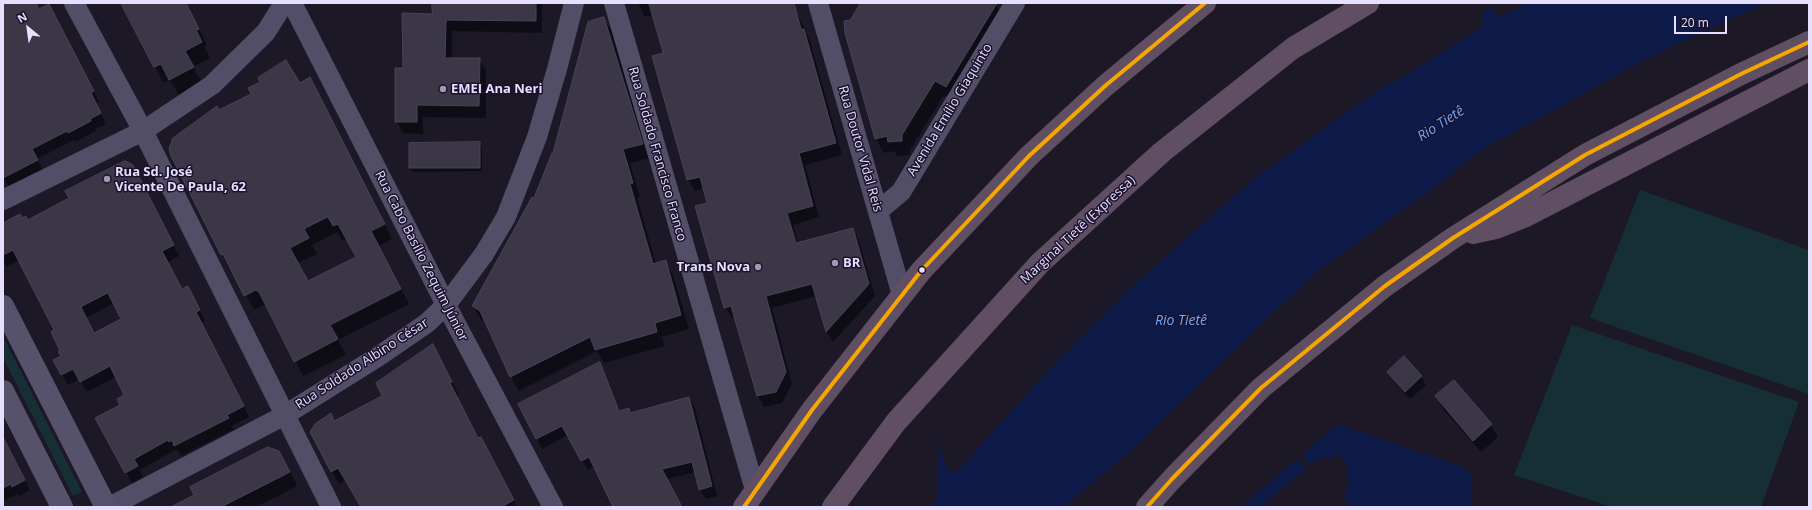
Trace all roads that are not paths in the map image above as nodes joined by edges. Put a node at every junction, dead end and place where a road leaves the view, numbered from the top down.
1 (74, 3) edge
2 (284, 3) edge
3 (292, 3) edge
4 (574, 3) edge
5 (614, 3) edge
6 (1015, 3) edge
7 (1205, 3) edge
8 (1368, 3) edge
9 (821, 5) edge
10 (1809, 42) edge
11 (1807, 71) edge
12 (143, 131) junction
13 (3, 200) edge
14 (878, 211) junction
15 (1452, 238) junction
16 (902, 295) junction
17 (446, 305) junction
18 (3, 306) edge
19 (3, 391) edge
20 (284, 415) junction
21 (749, 498) edge
22 (62, 507) edge
23 (106, 507) edge
24 (109, 507) edge
25 (331, 507) edge
26 (553, 507) edge
27 (833, 507) edge
28 (1147, 507) edge

1 - 12 street
2 - 12 street
3 - 17 street, Rua Cabo Basílio Zequim Júnior
4 - 17 street, Rua Soldado Albino César
5 - 21 street, Rua Soldado Francisco Franco
6 - 14 street, Avenida Emílio Giaquinto
7 - 16 highway
8 - 27 highway, Marginal Tietê (Expressa)
9 - 14 street, Rua Doutor Vidal Reis
10 - 15 highway
11 - 15 highway
12 - 13 street
12 - 20 street
14 - 16 street, Rua Doutor Vidal Reis
15 - 28 highway
16 - 21 highway
17 - 20 street, Rua Soldado Albino César
17 - 26 street, Rua Cabo Basílio Zequim Júnior
18 - 23 main road
19 - 22 main road
20 - 24 street, Rua Soldado Albino César
20 - 25 street

